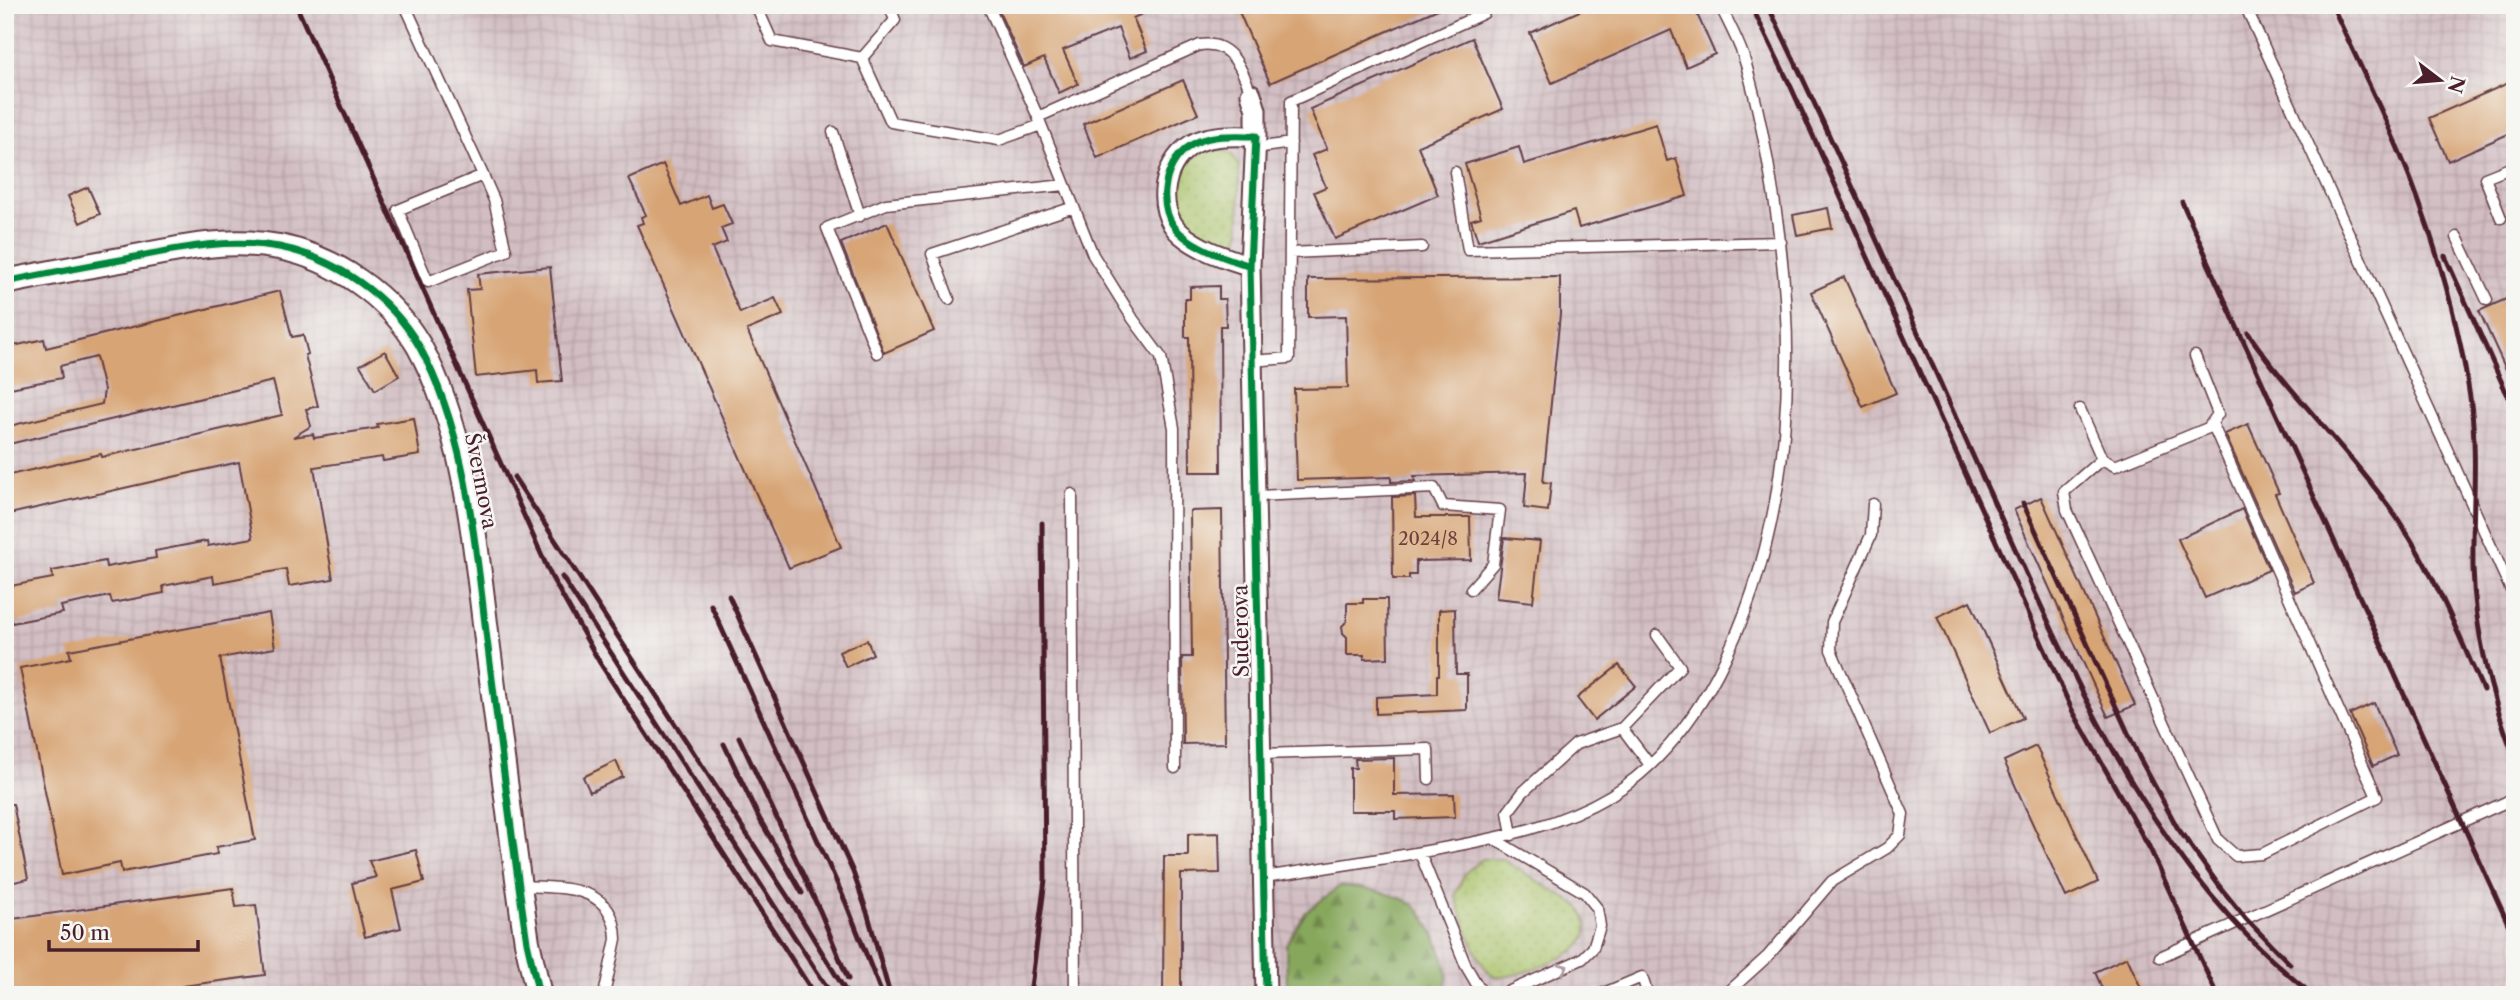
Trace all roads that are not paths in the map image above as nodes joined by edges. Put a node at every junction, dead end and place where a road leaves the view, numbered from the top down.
1 (405, 5) edge
2 (756, 5) edge
3 (889, 5) edge
4 (988, 5) edge
5 (1485, 5) edge
6 (1720, 5) edge
7 (2245, 5) edge
8 (862, 58) junction
9 (1251, 94) joint
10 (1039, 121) junction
11 (833, 132) dead end
12 (1256, 142) junction
13 (1291, 143) junction
14 (2515, 166) edge
15 (1455, 172) dead end
16 (483, 175) junction
17 (1065, 185) junction
18 (1074, 207) junction
19 (860, 216) junction
20 (2501, 218) dead end
21 (2457, 237) dead end
22 (1782, 242) junction
23 (1422, 247) dead end
24 (1290, 253) junction
25 (1250, 267) junction
26 (6, 281) edge
27 (949, 299) dead end
28 (2487, 300) dead end
29 (877, 352) dead end
30 (2194, 356) dead end
31 (1252, 361) junction
32 (2080, 409) dead end
33 (2212, 423) junction
34 (2102, 459) junction
35 (1073, 494) dead end
36 (1256, 496) junction
37 (1873, 504) dead end
38 (1471, 589) dead end
39 (2515, 599) edge
40 (1657, 635) dead end
41 (1622, 728) junction
42 (1261, 754) junction
43 (1650, 765) junction
44 (1174, 768) dead end
45 (1429, 779) dead end
46 (2515, 798) edge
47 (1512, 835) junction
48 (1494, 839) junction
49 (1420, 853) junction
50 (1264, 877) junction
51 (518, 886) junction
52 (2160, 957) dead end
53 (1478, 993) edge
54 (539, 995) edge
55 (604, 995) edge
56 (1075, 995) edge
57 (1266, 995) edge
58 (1501, 995) edge
59 (1599, 995) edge
60 (1648, 995) edge
61 (1725, 995) edge

1 - 16 lane
2 - 8 lane
3 - 8 lane
4 - 10 lane
5 - 13 lane
6 - 22 lane
7 - 39 lane
8 - 10 lane
9 - 10 lane
9 - 12 street, Suderova
10 - 17 lane
11 - 19 lane
12 - 13 lane
12 - 25 street, Suderova
12 - 25 street
13 - 24 lane
14 - 20 lane
15 - 22 lane
16 - 16 lane
17 - 18 lane
17 - 19 lane
18 - 27 lane
18 - 44 lane
19 - 29 lane
21 - 28 lane
22 - 43 lane
23 - 24 lane
24 - 31 lane
25 - 31 street, Suderova
26 - 51 street, Švermova
30 - 33 lane
31 - 36 street, Suderova
32 - 34 lane
33 - 34 lane
33 - 34 lane
35 - 56 lane
36 - 38 lane
36 - 42 street, Suderova
37 - 61 lane
40 - 41 lane
41 - 43 lane
41 - 47 lane
42 - 45 lane
42 - 50 street, Suderova
43 - 47 lane
46 - 52 lane
47 - 48 lane
48 - 49 lane
58 -> 48 lane
49 - 50 lane
49 - 53 lane
50 - 57 street, Suderova
51 - 54 street, Švermova
51 - 55 lane
59 - 60 lane

